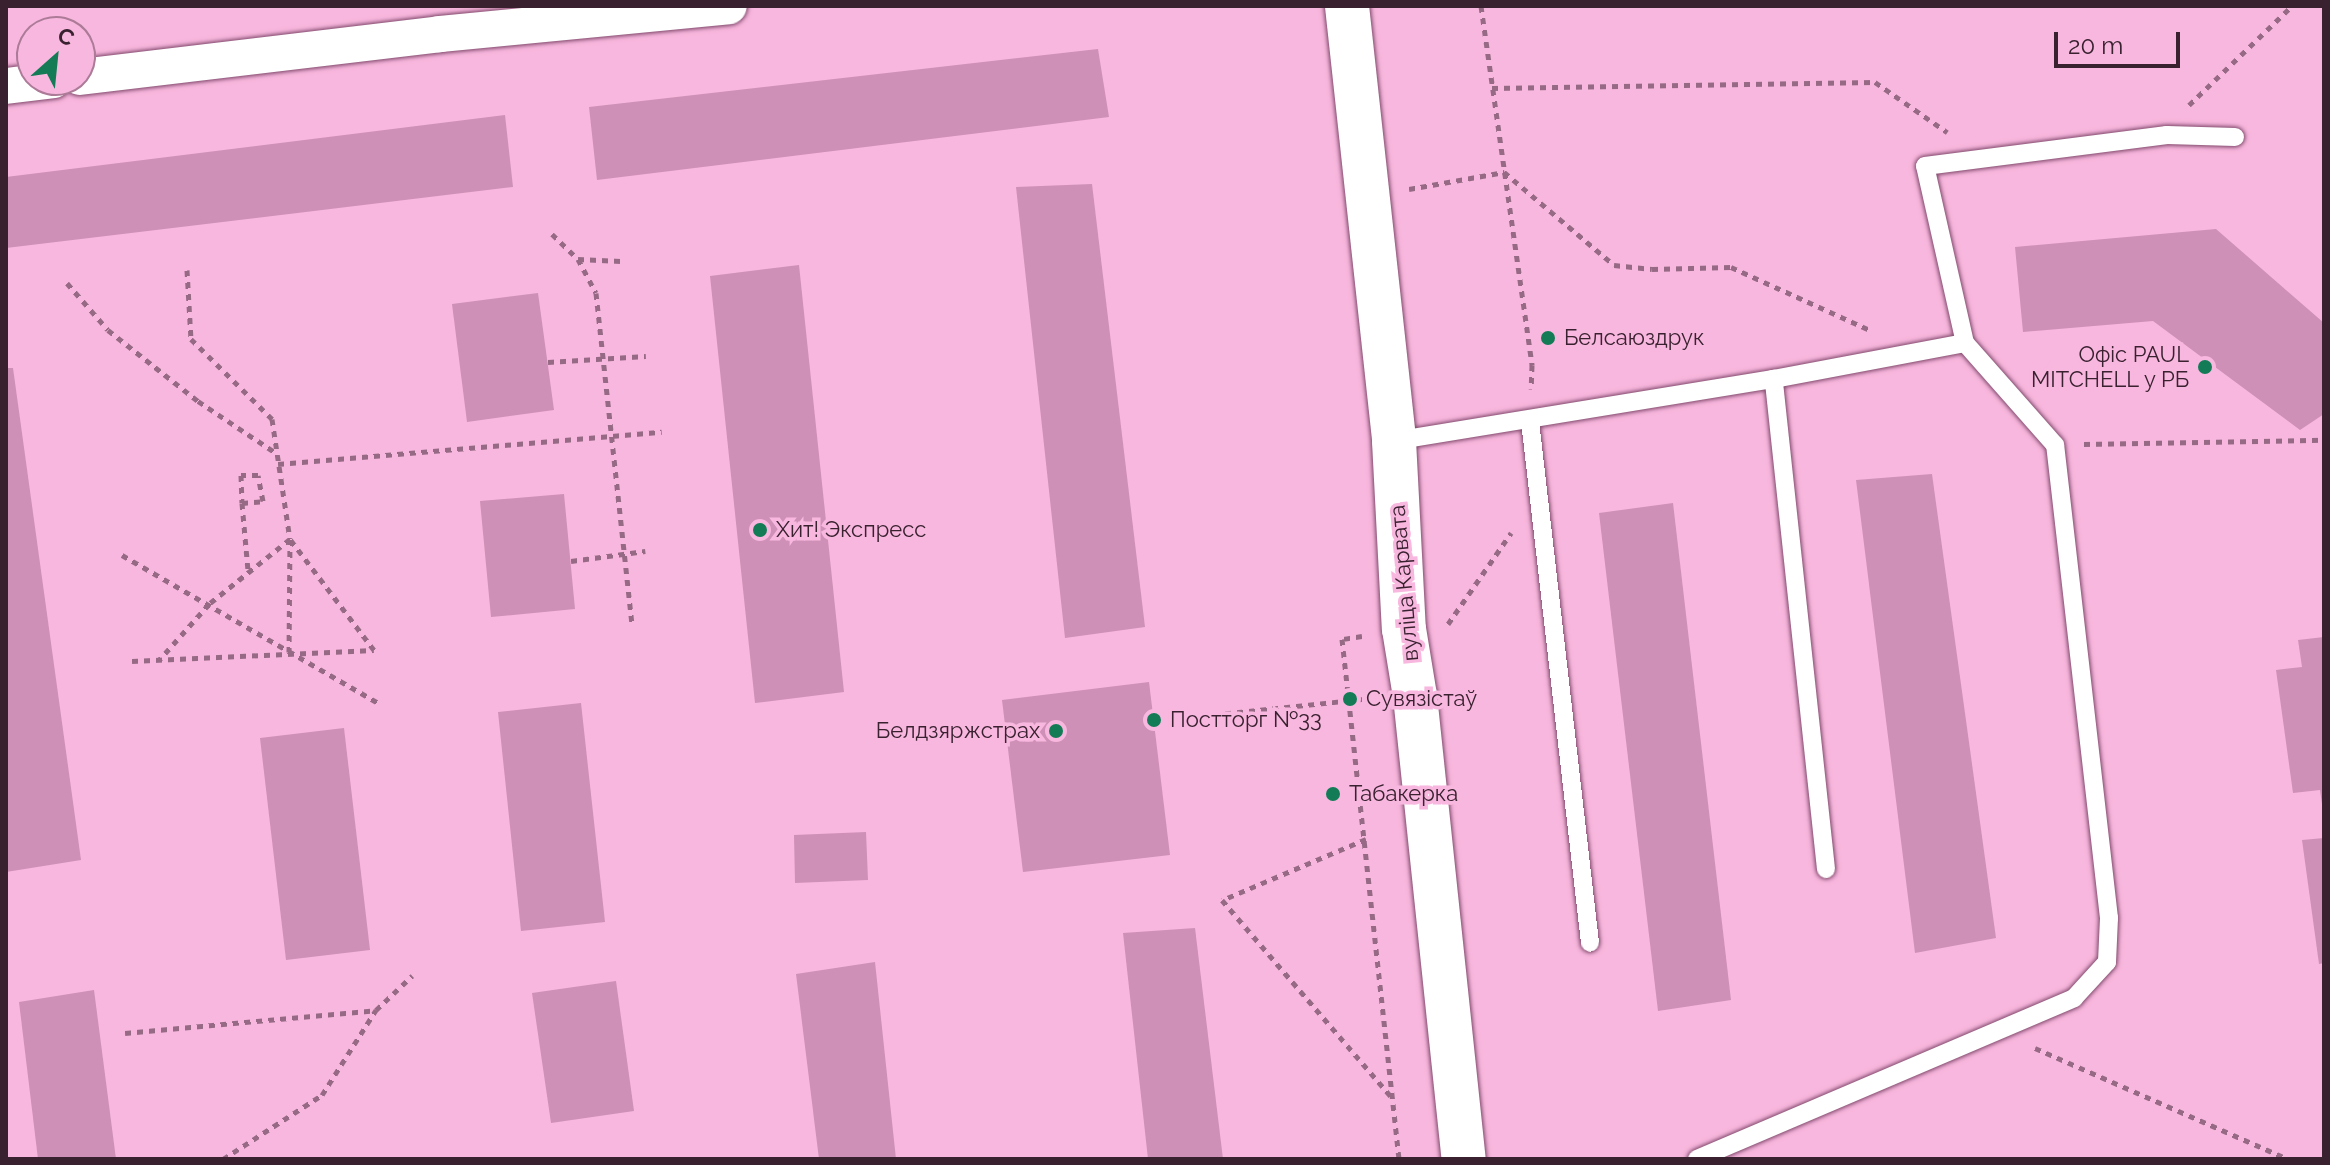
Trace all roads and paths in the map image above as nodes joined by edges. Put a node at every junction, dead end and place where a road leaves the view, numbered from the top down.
1 (729, 6) edge
2 (1347, 6) edge
3 (1481, 6) edge
4 (2292, 6) edge
5 (96, 75) edge
6 (1492, 88) junction
7 (2167, 135) junction
8 (2235, 137) dead end
9 (1984, 158) junction
10 (1504, 172) junction
11 (1401, 190) dead end
12 (552, 234) dead end
13 (578, 259) junction
14 (621, 261) dead end
15 (187, 270) dead end
16 (67, 283) dead end
17 (1965, 343) junction
18 (1919, 352) junction
19 (646, 356) dead end
20 (603, 359) junction
21 (548, 362) dead end
22 (1774, 379) junction
23 (1530, 421) junction
24 (662, 432) dead end
25 (611, 436) junction
26 (2324, 440) edge
27 (1394, 441) junction
28 (2055, 445) junction
29 (277, 454) junction
30 (278, 464) junction
31 (1538, 493) junction
32 (242, 503) junction
33 (290, 539) junction
34 (645, 551) dead end
35 (624, 554) junction
36 (122, 555) dead end
37 (571, 561) dead end
38 (248, 571) junction
39 (209, 604) junction
40 (632, 624) dead end
41 (1445, 628) dead end
42 (1369, 636) dead end
43 (289, 652) junction
44 (160, 659) junction
45 (132, 661) dead end
46 (1415, 696) junction
47 (1350, 699) junction
48 (380, 704) dead end
49 (1201, 716) dead end
50 (1366, 839) junction
51 (1826, 869) dead end
52 (1590, 943) dead end
53 (412, 976) dead end
54 (376, 1010) junction
55 (1998, 1031) junction
56 (125, 1033) dead end
57 (1393, 1099) junction
58 (223, 1159) edge
59 (1399, 1159) edge
60 (1464, 1159) edge
61 (1697, 1159) edge
62 (2288, 1159) edge

1 - 5 street
2 - 27 street, вуліца Карвата
3 - 6 path
4 - 7 path
6 - 9 path
6 - 10 path
7 - 8 lane
7 - 9 lane
9 - 17 lane
10 - 11 path
10 - 18 path
10 - 23 path
12 - 13 path
13 - 14 path
13 - 20 path
15 - 29 path
16 - 29 path
17 - 18 lane
17 - 28 lane
18 - 22 lane
19 - 20 path
20 - 21 path
20 - 25 path
22 - 23 lane
22 - 51 lane
23 - 27 lane
23 - 31 lane
24 - 25 path
25 - 30 path
25 - 35 path
26 - 28 path
27 - 46 street, вуліца Карвата
28 - 55 lane
29 - 30 path
30 - 33 path
31 - 41 path
31 - 52 lane
32 - 32 path
32 - 38 path
33 - 38 path
33 - 43 path
33 - 43 path
34 - 35 path
35 - 37 path
35 - 40 path
36 - 39 path
38 - 39 path
39 - 43 path
39 - 44 path
42 - 47 path
43 - 44 path
43 - 48 path
44 - 45 path
46 - 47 path
46 - 60 street, вуліца Карвата
47 - 49 path
47 - 50 path
50 - 57 path
50 - 57 path
53 - 54 path
54 - 56 path
54 - 58 path
55 - 61 lane
55 - 62 path
57 - 59 path

